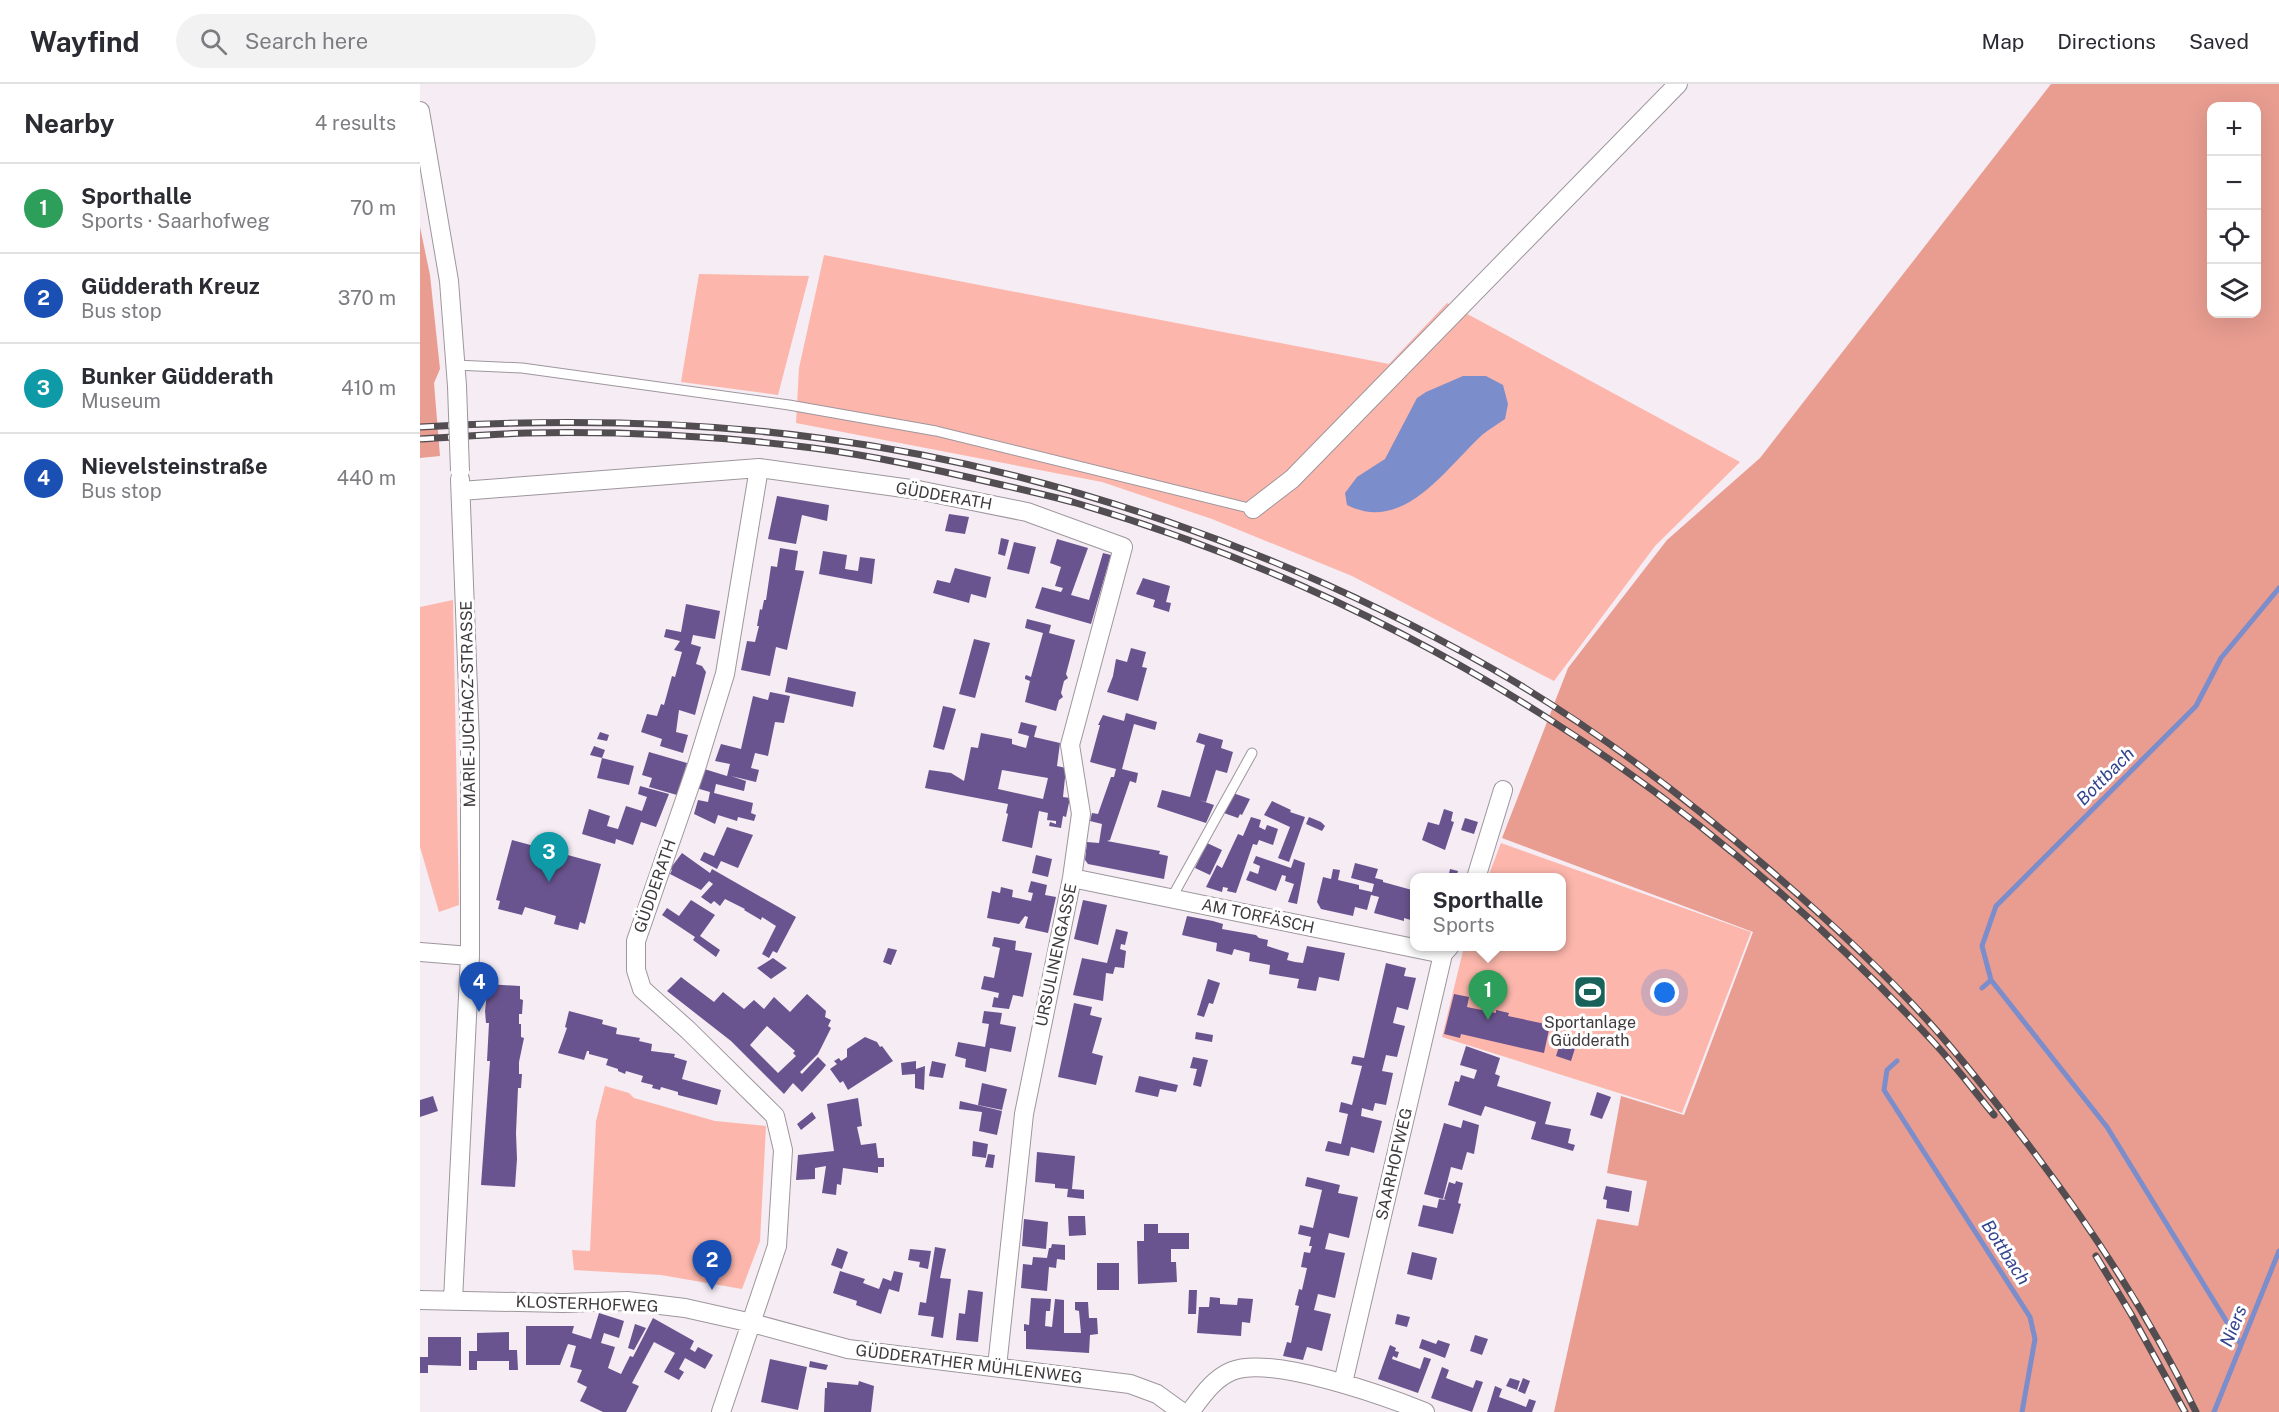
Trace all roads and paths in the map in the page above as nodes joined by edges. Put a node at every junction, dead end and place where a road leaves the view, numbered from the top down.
1 (1678, 84) edge
2 (420, 111) edge
3 (455, 365) junction
4 (759, 468) junction
5 (461, 491) junction
6 (1253, 509) joint
7 (1122, 547) joint
8 (1252, 753) dead end
9 (1503, 790) dead end
10 (1478, 873) edge
11 (1072, 878) junction
12 (1172, 898) junction
13 (1410, 943) edge
14 (1447, 951) edge
15 (420, 952) edge
16 (470, 956) junction
17 (420, 1300) edge
18 (453, 1300) junction
19 (752, 1323) junction
20 (997, 1367) junction
21 (1343, 1383) junction
22 (722, 1412) edge
23 (1182, 1412) edge
24 (1190, 1412) edge
25 (1425, 1412) edge

1 - 6 street
2 - 3 street, MARIE-JUCHACZ-STRASSE
3 - 5 street, MARIE-JUCHACZ-STRASSE, bridge
3 - 6 lane
4 - 5 street, GÜDDERATH
4 - 7 street, GÜDDERATH
4 - 19 street, GÜDDERATH
5 - 16 street, MARIE-JUCHACZ-STRASSE
7 - 11 street, URSULINENGASSE
8 - 12 lane
9 - 10 street
11 - 12 street, AM TORFÄSCH
11 - 20 street, URSULINENGASSE
12 - 13 street, AM TORFÄSCH
14 - 21 street, SAARHOFWEG
15 - 16 street
16 - 18 street, MARIE-JUCHACZ-STRASSE
17 - 18 street, KLOSTERHOFWEG
18 - 19 street, KLOSTERHOFWEG
19 - 20 street, GÜDDERATHER MÜHLENWEG
19 - 22 street, GÜDDERATH
20 - 23 street, GÜDDERATHER MÜHLENWEG
21 - 24 street
21 - 25 street

